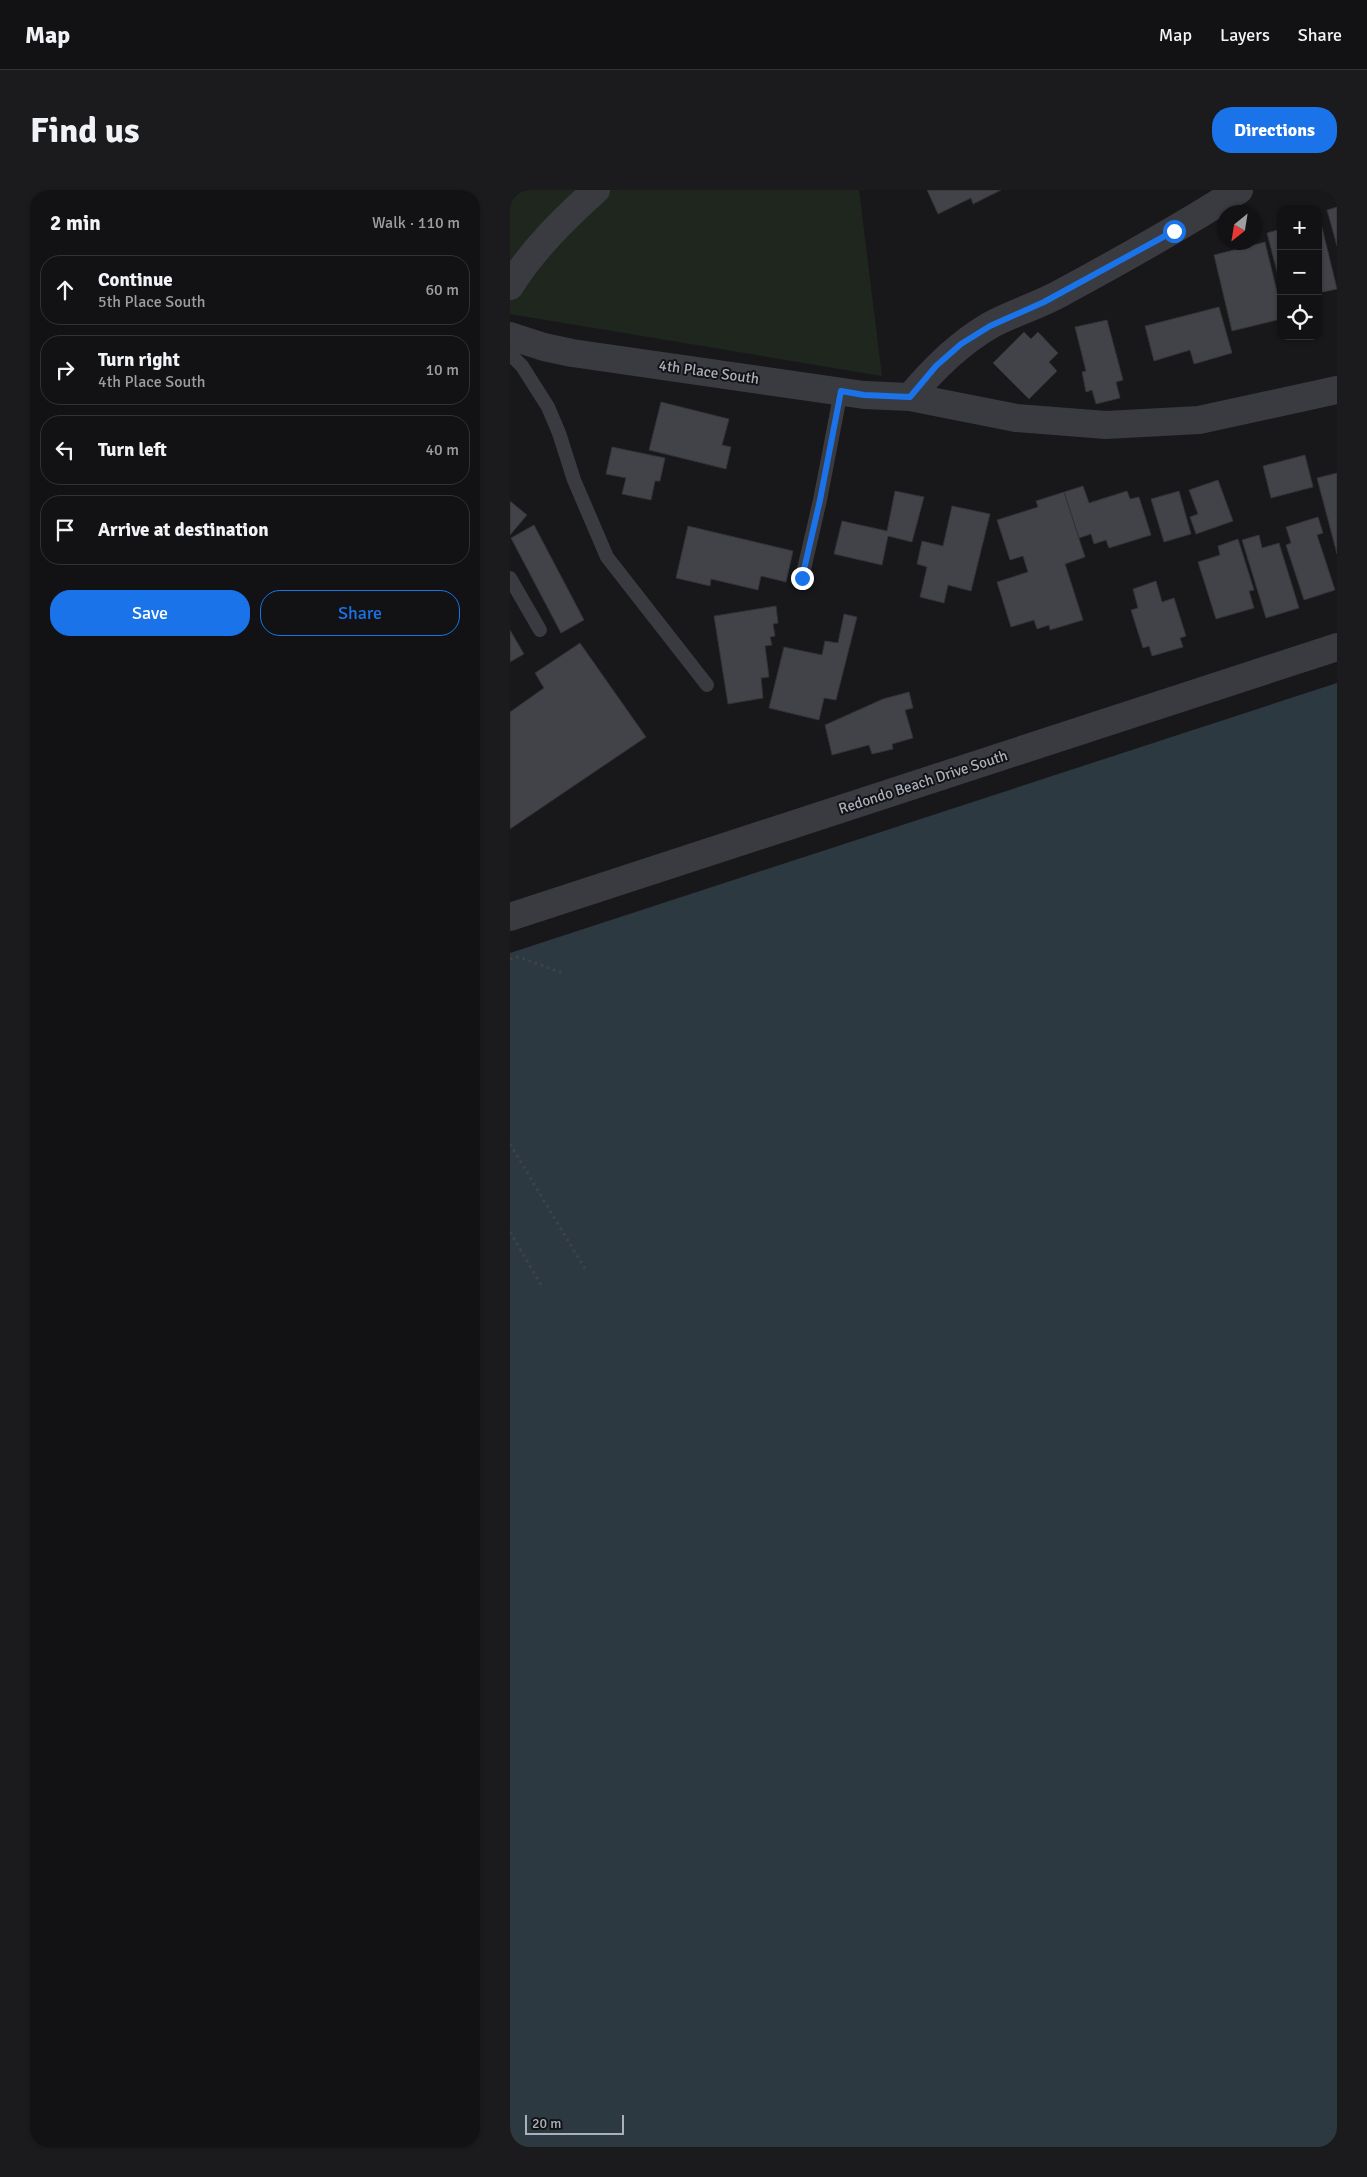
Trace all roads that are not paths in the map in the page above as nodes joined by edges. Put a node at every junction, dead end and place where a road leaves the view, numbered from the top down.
1 (596, 190) edge
2 (1239, 190) edge
3 (510, 286) edge
4 (510, 336) edge
5 (510, 354) edge
6 (1337, 390) edge
7 (841, 391) junction
8 (910, 397) junction
9 (510, 578) edge
10 (802, 578) dead end
11 (540, 630) dead end
12 (1337, 647) edge
13 (707, 685) dead end
14 (510, 917) edge

1 - 3 street
2 - 8 street
4 - 7 street, 4th Place South
5 - 13 lane
6 - 8 street, 4th Place South
7 - 8 street, 4th Place South
7 - 10 lane
9 - 11 lane
12 - 14 street, Redondo Beach Drive South

